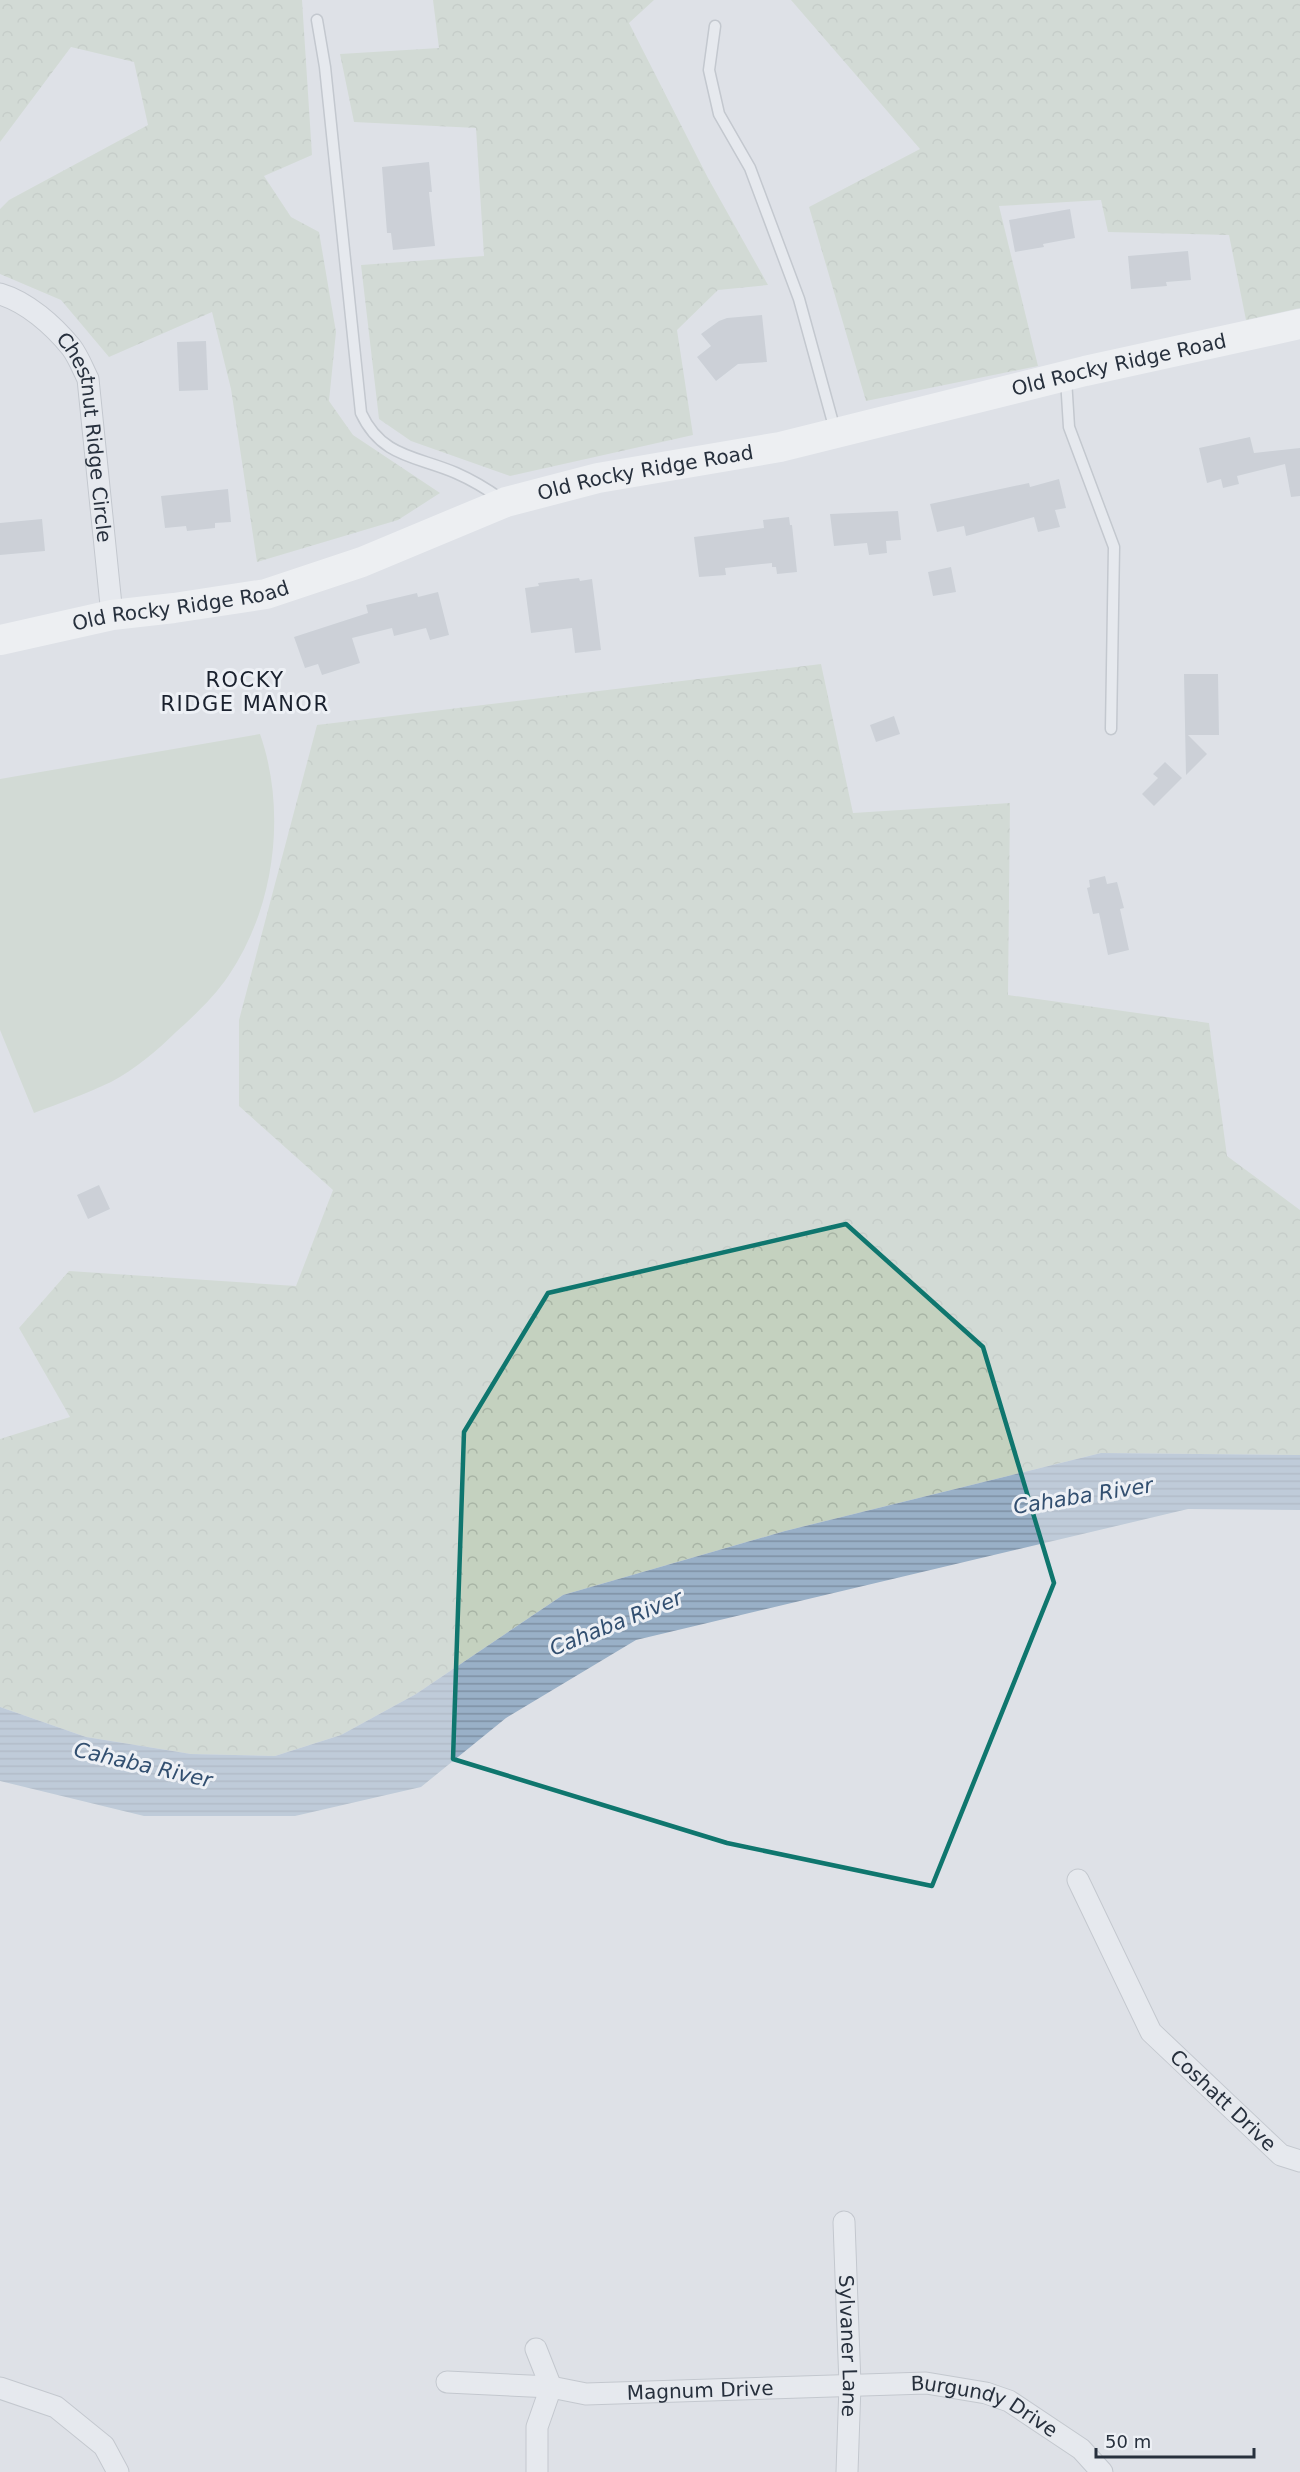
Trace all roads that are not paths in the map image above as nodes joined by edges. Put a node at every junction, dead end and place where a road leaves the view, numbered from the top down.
1 (317, 20) dead end
2 (715, 26) dead end
3 (0, 294) edge
4 (1300, 324) edge
5 (1066, 376) junction
6 (836, 433) junction
7 (506, 502) junction
8 (112, 615) junction
9 (0, 640) edge
10 (1111, 729) dead end
11 (1078, 1880) dead end
12 (1300, 2161) edge
13 (844, 2222) dead end
14 (536, 2349) dead end
15 (447, 2382) dead end
16 (849, 2385) junction
17 (551, 2387) junction
18 (0, 2388) edge
19 (118, 2472) edge
20 (537, 2472) edge
21 (847, 2472) edge
22 (1102, 2472) edge

1 - 7 lane
2 - 6 lane
3 - 8 street, Chestnut Ridge Circle
4 - 5 street, Old Rocky Ridge Road
5 - 6 street, Old Rocky Ridge Road
5 - 10 lane
6 - 7 street, Old Rocky Ridge Road
7 - 8 street, Old Rocky Ridge Road
8 - 9 street, Old Rocky Ridge Road
11 - 12 street, Coshatt Drive
13 - 16 street, Sylvaner Lane
14 - 17 street
15 - 17 street, Magnum Drive
16 - 17 street, Magnum Drive
16 - 21 street, Sylvaner Lane
16 - 22 street, Burgundy Drive
17 - 20 street
18 - 19 street

